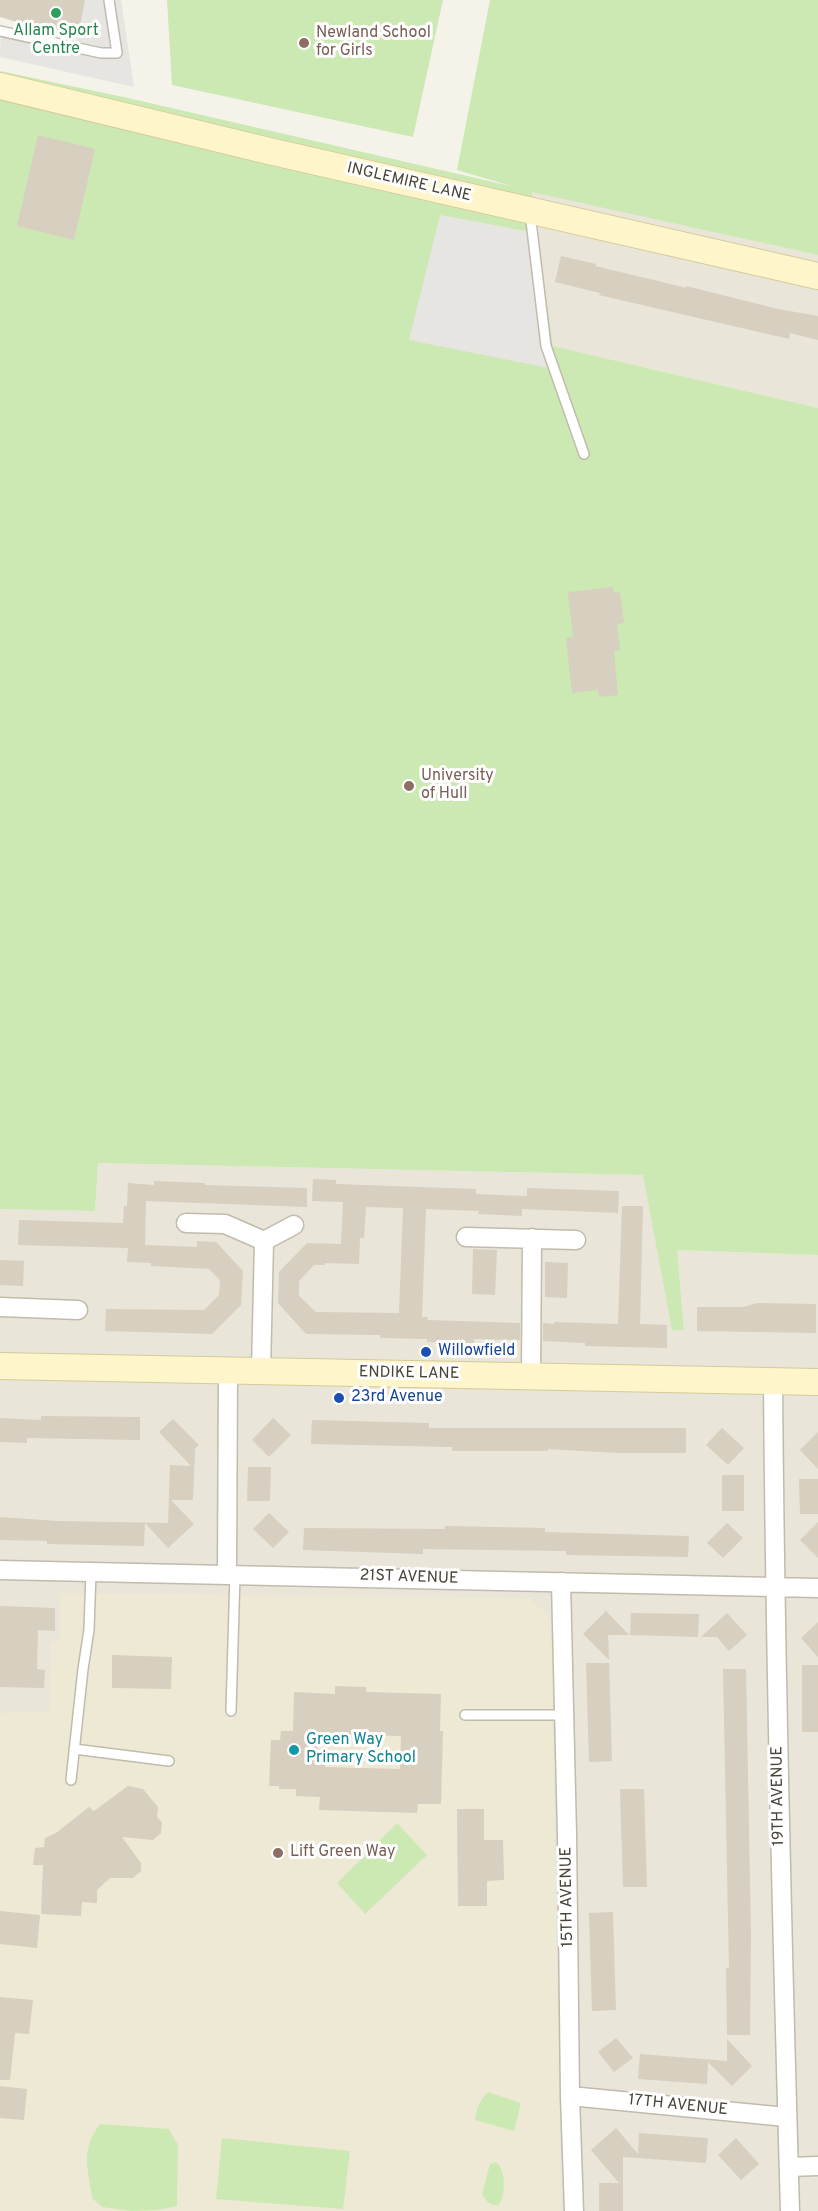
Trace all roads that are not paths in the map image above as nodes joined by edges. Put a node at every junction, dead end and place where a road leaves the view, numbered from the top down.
1 (108, 0) edge
2 (0, 31) edge
3 (0, 86) edge
4 (530, 211) junction
5 (818, 276) edge
6 (584, 454) dead end
7 (186, 1223) dead end
8 (294, 1225) dead end
9 (466, 1237) dead end
10 (532, 1238) junction
11 (576, 1240) dead end
12 (264, 1241) junction
13 (0, 1307) edge
14 (78, 1310) dead end
15 (0, 1366) edge
16 (228, 1370) junction
17 (261, 1371) junction
18 (531, 1376) junction
19 (773, 1380) junction
20 (818, 1382) edge
21 (0, 1570) edge
22 (91, 1571) junction
23 (231, 1574) junction
24 (561, 1582) junction
25 (775, 1587) junction
26 (818, 1587) edge
27 (231, 1711) dead end
28 (465, 1715) dead end
29 (564, 1715) junction
30 (74, 1749) junction
31 (170, 1761) dead end
32 (71, 1780) dead end
33 (570, 2096) junction
34 (786, 2117) junction
35 (818, 2166) edge
36 (789, 2167) junction
37 (574, 2211) edge
38 (790, 2211) edge

1 - 2 lane
3 - 4 street, INGLEMIRE LANE
4 - 5 street, INGLEMIRE LANE
4 - 6 lane
7 - 12 street
8 - 12 street
9 - 10 street
10 - 11 street
10 - 18 street
12 - 17 street
13 - 14 street
15 - 16 street, ENDIKE LANE
16 - 17 street, ENDIKE LANE
16 - 23 street
17 - 18 street, ENDIKE LANE
18 - 19 street, ENDIKE LANE
19 - 20 street, ENDIKE LANE
19 - 25 street, 19TH AVENUE
21 - 22 street, 21ST AVENUE
22 - 23 street, 21ST AVENUE
22 - 30 lane
23 - 24 street, 21ST AVENUE
23 - 27 lane
24 - 25 street, 21ST AVENUE
24 - 29 street, 15TH AVENUE
25 - 26 street, 21ST AVENUE
25 - 34 street, 19TH AVENUE
28 - 29 lane
29 - 33 street, 15TH AVENUE
30 - 31 lane
30 - 32 lane
33 - 34 street, 17TH AVENUE
33 - 37 street, 15TH AVENUE
34 - 36 street, 19TH AVENUE
35 - 36 street
36 - 38 street, 19TH AVENUE

